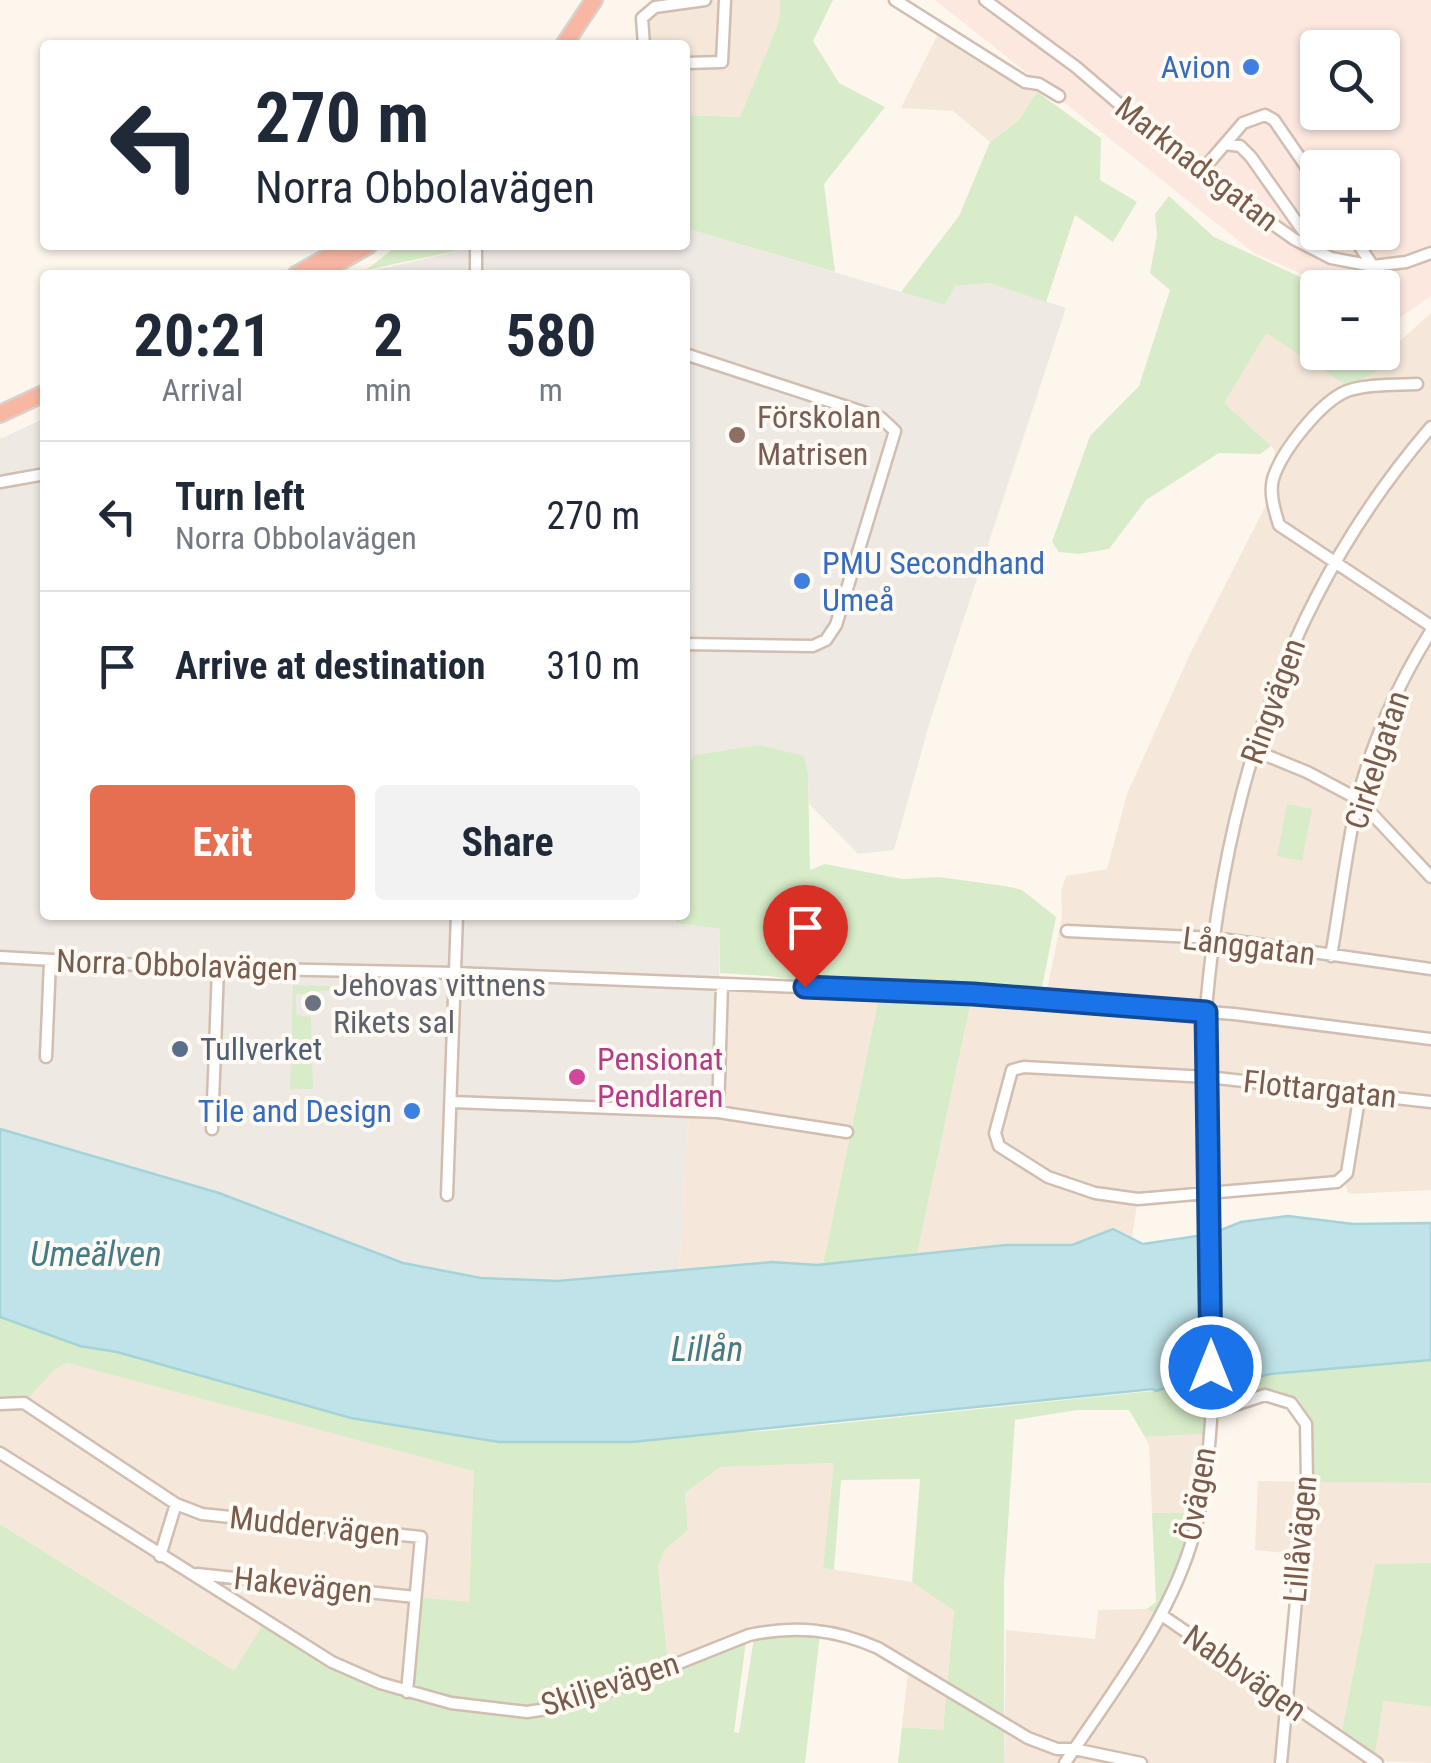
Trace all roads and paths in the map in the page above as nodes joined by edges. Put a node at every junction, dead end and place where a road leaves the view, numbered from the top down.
1 (594, 0) edge
2 (606, 0) edge
3 (705, 0) edge
4 (725, 0) edge
5 (895, 0) edge
6 (985, 0) edge
7 (567, 40) edge
8 (579, 40) edge
9 (644, 40) edge
10 (690, 63) edge
11 (1058, 96) dead end
12 (1224, 144) junction
13 (1300, 158) edge
14 (1200, 174) junction
15 (339, 250) edge
16 (360, 250) edge
17 (1362, 250) edge
18 (1317, 251) junction
19 (1431, 253) edge
20 (1373, 266) junction
21 (305, 270) edge
22 (326, 270) edge
23 (690, 356) edge
24 (1417, 384) dead end
25 (40, 395) edge
26 (40, 406) edge
27 (0, 414) edge
28 (0, 425) edge
29 (1431, 427) edge
30 (40, 475) edge
31 (0, 482) edge
32 (1336, 565) junction
33 (1431, 628) edge
34 (690, 644) edge
35 (1253, 750) junction
36 (1358, 800) junction
37 (1431, 877) edge
38 (457, 920) edge
39 (1067, 931) dead end
40 (1215, 938) junction
41 (1331, 956) junction
42 (0, 957) edge
43 (50, 961) junction
44 (218, 968) junction
45 (1431, 969) edge
46 (456, 973) junction
47 (722, 986) junction
48 (1206, 1012) junction
49 (1431, 1039) edge
50 (46, 1057) dead end
51 (1208, 1076) junction
52 (1360, 1093) junction
53 (452, 1102) junction
54 (1431, 1102) edge
55 (718, 1112) junction
56 (212, 1129) dead end
57 (847, 1132) dead end
58 (1208, 1192) junction
59 (448, 1195) dead end
60 (0, 1404) edge
61 (1210, 1413) junction
62 (0, 1452) edge
63 (176, 1504) junction
64 (160, 1556) junction
65 (192, 1574) junction
66 (415, 1597) junction
67 (1163, 1616) junction
68 (406, 1692) junction
69 (1287, 1703) junction
70 (1074, 1749) junction
71 (1064, 1763) edge
72 (1140, 1763) edge
73 (1281, 1763) edge
74 (1377, 1763) edge

1 - 7 highway
2 - 8 highway
3 - 9 street
4 - 10 street
5 - 11 street
6 - 14 street, Marknadsgatan
12 - 13 street
12 - 14 street
12 - 18 street
14 - 18 street, Marknadsgatan
15 - 21 highway
16 - 22 highway
17 - 20 street
18 - 20 street, Marknadsgatan
19 - 20 street, Marknadsgatan
23 - 34 street
24 - 32 street
25 - 27 highway
26 - 28 highway
29 - 32 street, Ringvägen
30 - 31 street
32 - 33 street
32 - 35 street, Ringvägen
33 - 36 street, Cirkelgatan
35 - 36 street
35 - 40 street, Ringvägen
36 - 37 street
36 - 41 street, Cirkelgatan
38 - 46 street
39 - 40 street, Långgatan
40 - 41 street, Långgatan
40 - 48 street, Ringvägen
41 - 45 street, Långgatan
42 - 43 street, Norra Obbolavägen
43 - 44 street, Norra Obbolavägen
43 - 50 street
44 - 46 street, Norra Obbolavägen
44 - 56 street
46 - 47 street, Norra Obbolavägen
46 - 53 street
47 - 48 street, Norra Obbolavägen
47 - 55 street
48 - 49 street, Norra Obbolavägen
48 - 51 street, Övägen
51 - 52 street, Flottargatan
51 - 58 street, Övägen
51 - 58 street, Flottargatan
52 - 54 street, Flottargatan
52 - 58 street
53 - 55 street
53 - 59 street
55 - 57 street
58 - 61 street, Övägen
60 - 63 street, Muddervägen
61 - 67 street, Övägen
61 - 69 street, Lillåvägen
62 - 64 street, Skiljevägen
63 - 64 street
63 - 66 street, Muddervägen
64 - 65 street, Skiljevägen
65 - 66 street, Hakevägen
65 - 68 street, Skiljevägen
66 - 68 street, Muddervägen
67 - 69 street, Nabbvägen
67 - 70 street, Övägen
68 - 70 street, Skiljevägen
69 - 73 street, Lillåvägen
69 - 74 street, Nabbvägen
70 - 71 street, Övägen
70 - 72 street

